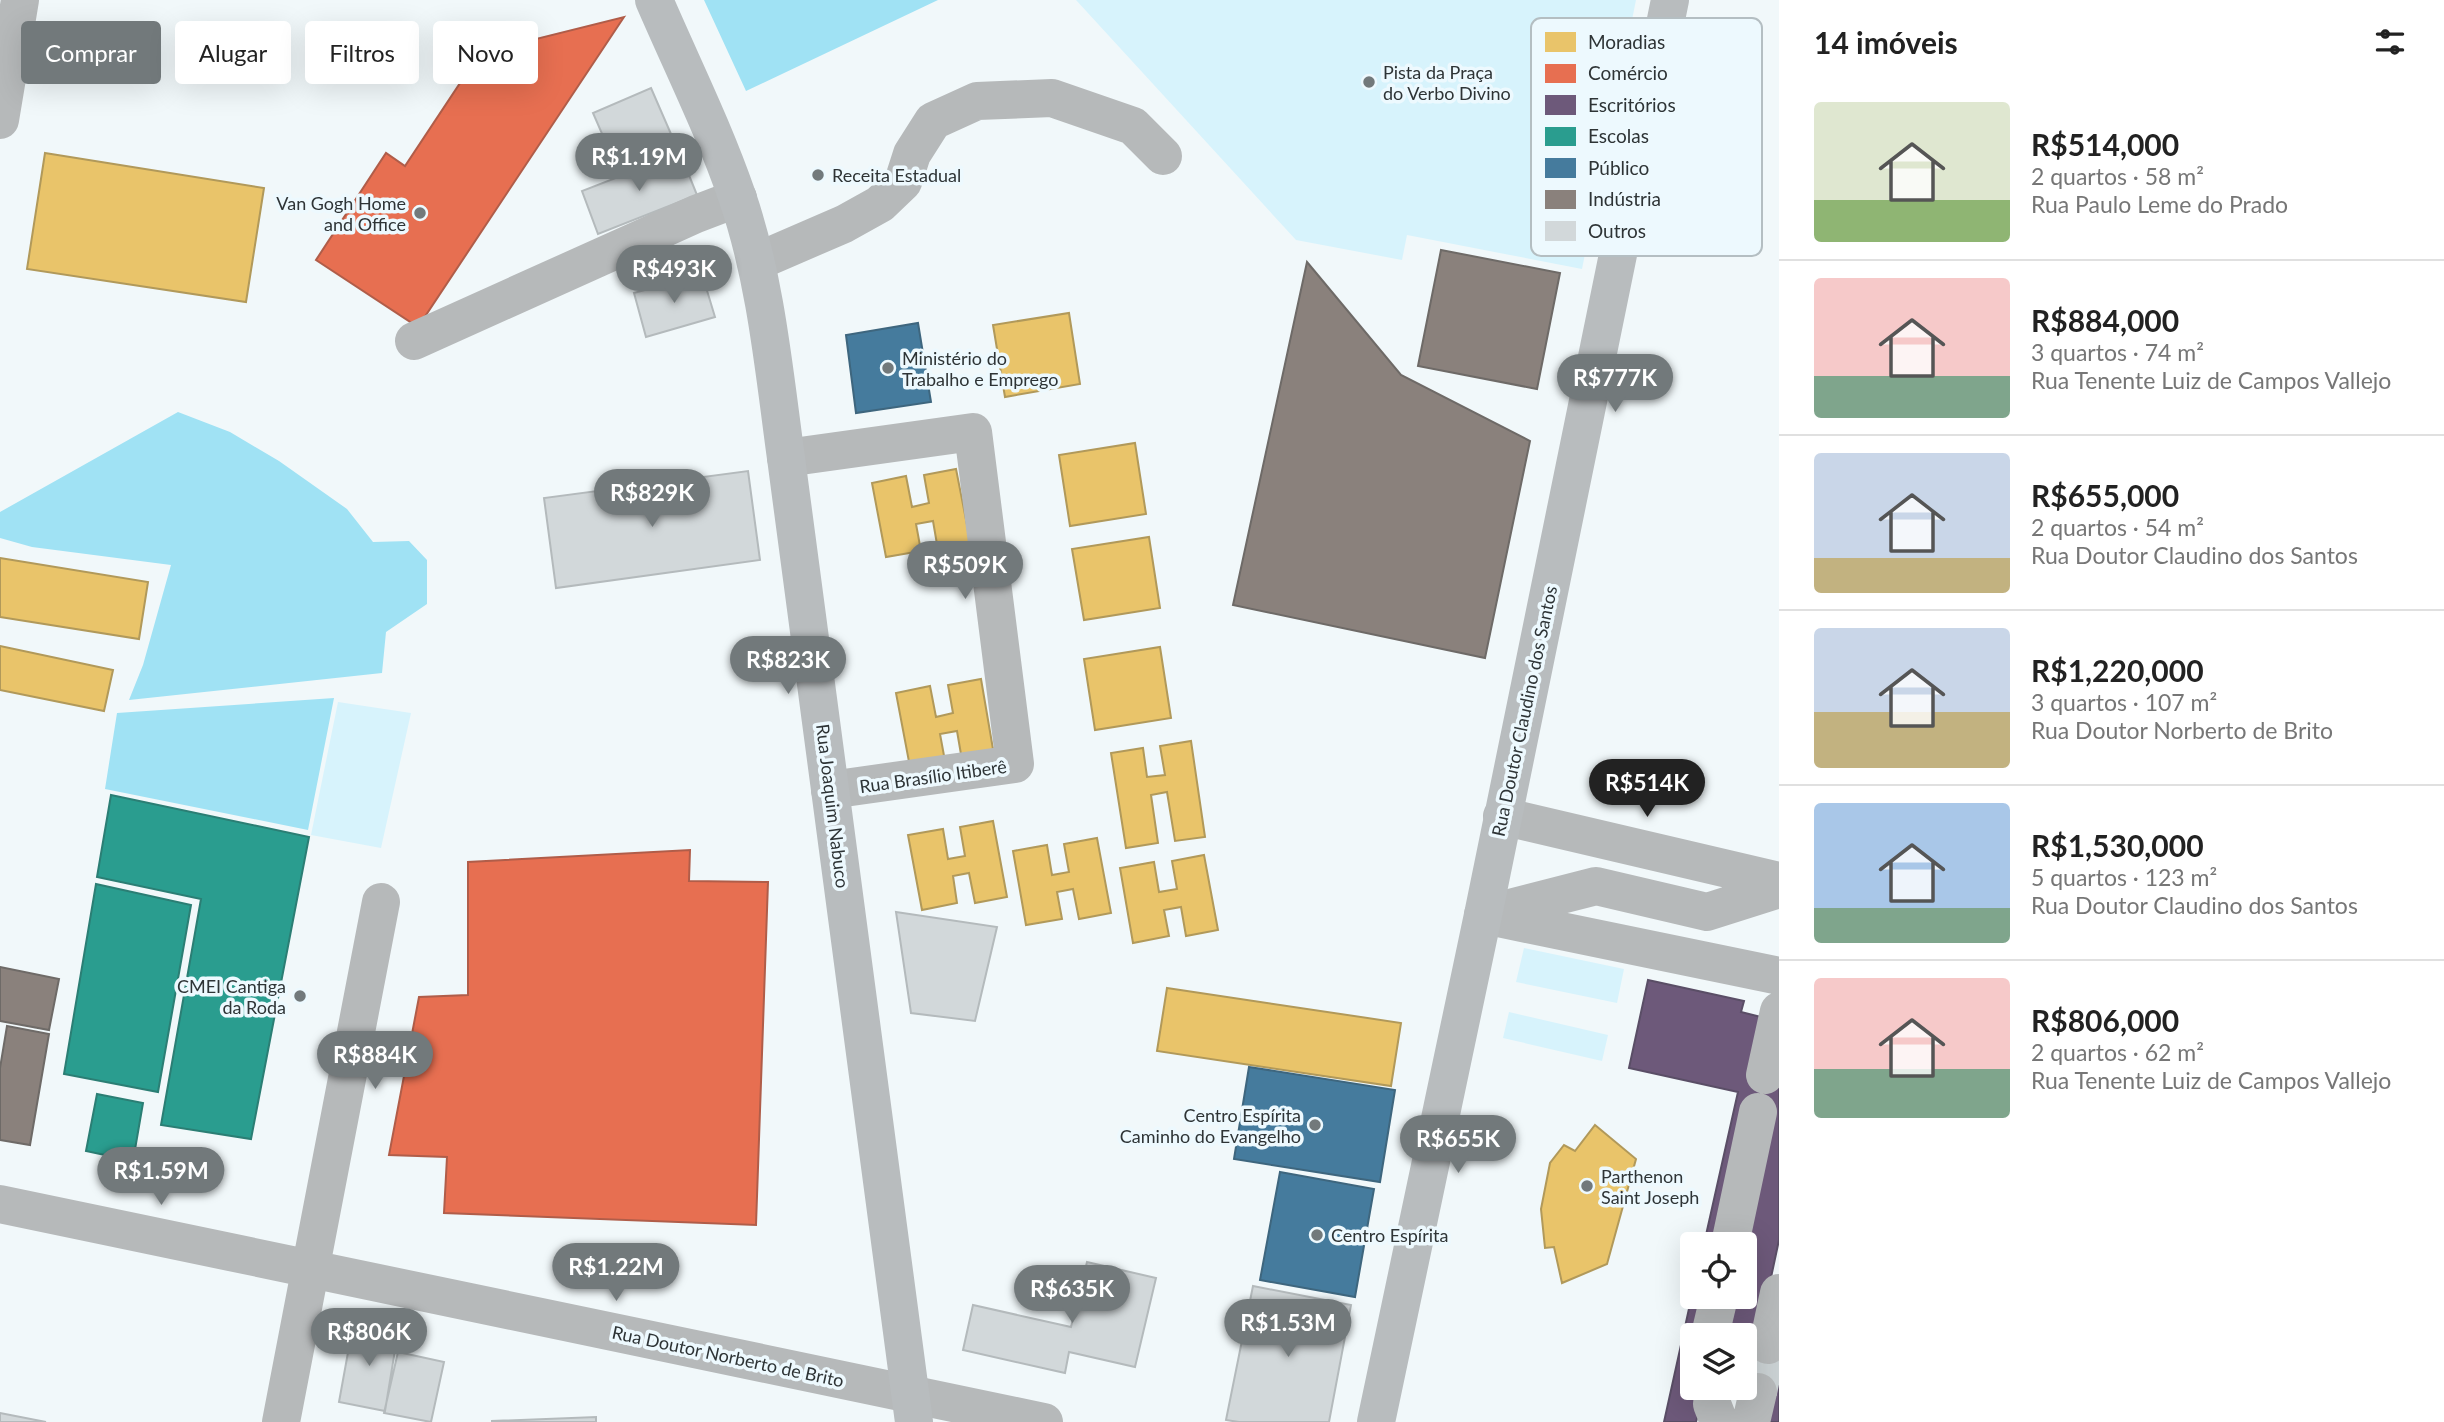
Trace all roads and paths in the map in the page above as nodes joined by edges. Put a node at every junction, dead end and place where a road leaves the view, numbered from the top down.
1 (20, 0) edge
2 (654, 0) edge
3 (1670, 0) edge
4 (1666, 18) edge
5 (0, 120) edge
6 (1163, 156) dead end
7 (738, 198) junction
8 (1617, 256) edge
9 (755, 262) junction
10 (414, 341) dead end
11 (786, 458) junction
12 (830, 790) junction
13 (1502, 816) junction
14 (1779, 881) edge
15 (1779, 889) edge
16 (381, 902) dead end
17 (1483, 915) junction
18 (1779, 976) edge
19 (1779, 1011) edge
20 (1765, 1075) dead end
21 (1758, 1112) dead end
22 (0, 1204) edge
23 (1733, 1232) edge
24 (310, 1269) junction
25 (1779, 1293) edge
26 (1768, 1345) tunnel mouth
27 (912, 1408) edge
28 (281, 1422) edge
29 (1044, 1422) edge
30 (1376, 1422) edge

1 - 5 street
2 - 7 main road, Rua Joaquim Nabuco
3 - 4 main road, Rua Doutor Claudino dos Santos
6 - 9 street
7 - 9 main road, Rua Joaquim Nabuco
7 - 10 street
8 - 13 main road, Rua Doutor Claudino dos Santos
9 - 11 main road, Rua Joaquim Nabuco
11 - 12 main road, Rua Joaquim Nabuco
11 - 12 street, Rua Brasílio Itiberê
12 - 27 main road, Rua Joaquim Nabuco
13 - 14 street
13 - 17 main road, Rua Doutor Claudino dos Santos
15 - 17 street
16 - 24 street
17 - 18 street
17 - 30 main road, Rua Doutor Claudino dos Santos
19 - 20 street
21 - 23 street
22 - 24 street, Rua Doutor Norberto de Brito
24 - 27 street, Rua Doutor Norberto de Brito
24 - 28 street
25 - 26 street
27 - 29 street, Rua Doutor Norberto de Brito

